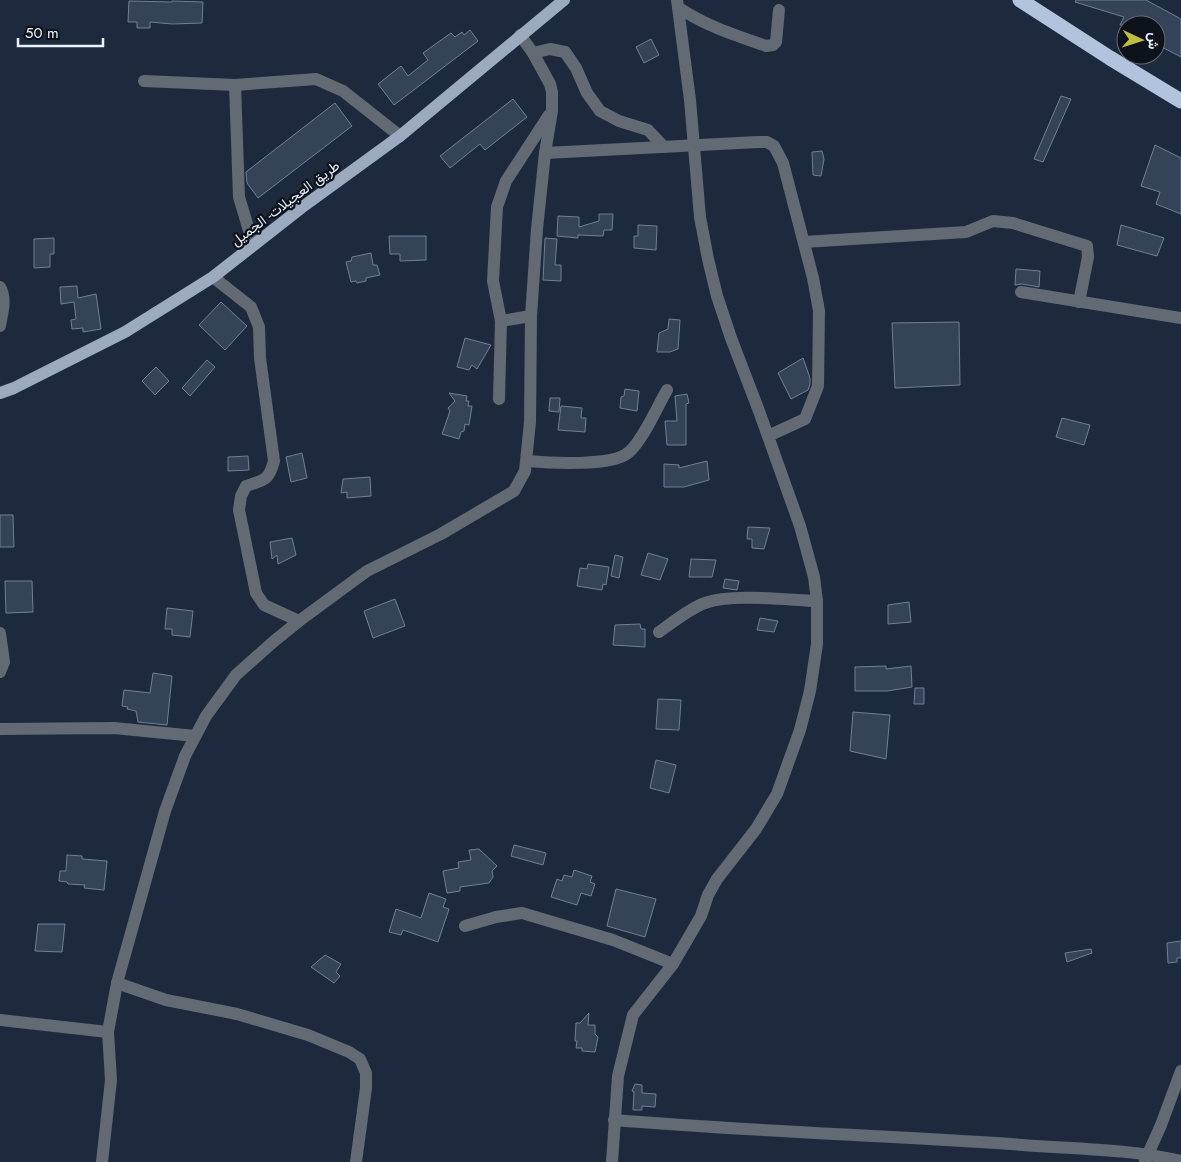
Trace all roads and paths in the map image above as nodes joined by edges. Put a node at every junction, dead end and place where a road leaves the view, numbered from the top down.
1 (564, 0) edge
2 (1020, 0) edge
3 (678, 4) edge
4 (779, 10) dead end
5 (520, 35) junction
6 (533, 53) junction
7 (144, 81) dead end
8 (235, 85) junction
9 (1181, 101) edge
10 (552, 111) junction
11 (400, 136) junction
12 (693, 146) junction
13 (664, 147) junction
14 (545, 153) junction
15 (804, 242) junction
16 (253, 244) junction
17 (213, 277) junction
18 (0, 287) edge
19 (1021, 292) dead end
20 (1079, 302) junction
21 (531, 316) junction
22 (1181, 318) edge
23 (501, 321) junction
24 (0, 326) edge
25 (667, 390) dead end
26 (0, 394) edge
27 (499, 399) dead end
28 (768, 436) junction
29 (527, 461) junction
30 (817, 601) junction
31 (299, 622) junction
32 (659, 632) dead end
33 (0, 633) edge
34 (0, 672) edge
35 (0, 730) edge
36 (194, 736) junction
37 (464, 926) dead end
38 (673, 964) junction
39 (116, 983) junction
40 (0, 1020) edge
41 (108, 1032) junction
42 (1181, 1071) edge
43 (614, 1120) junction
44 (1147, 1158) edge
45 (1181, 1161) edge
46 (102, 1162) edge
47 (356, 1162) edge
48 (612, 1162) edge

1 - 5 main road, طريق العجيلات- الجميل
2 - 9 highway
3 - 4 street
3 - 12 street
5 - 6 street
5 - 11 main road, طريق العجيلات- الجميل
6 - 10 street
6 - 13 street
7 - 8 street
8 - 11 street
8 - 16 street
10 - 14 street
10 - 23 street
11 - 16 main road, طريق العجيلات- الجميل
12 - 13 street
12 - 15 street
12 - 28 street
13 - 14 street
14 - 21 street
15 - 20 street
15 - 28 street
16 - 17 main road, طريق العجيلات- الجميل
17 - 26 main road, طريق العجيلات- الجميل
17 - 31 street
18 - 24 street
19 - 20 street
20 - 22 street
21 - 23 street
21 - 29 street
23 - 27 street
25 - 29 street
28 - 30 street
29 - 31 street
30 - 32 street
30 - 38 street
31 - 36 street
33 - 34 street
35 - 36 street
36 - 39 street
37 - 38 street
38 - 43 street
39 - 41 street
39 - 47 street
40 - 41 street
41 - 46 street
42 - 44 street
43 - 44 street
43 - 48 street
44 - 45 street

